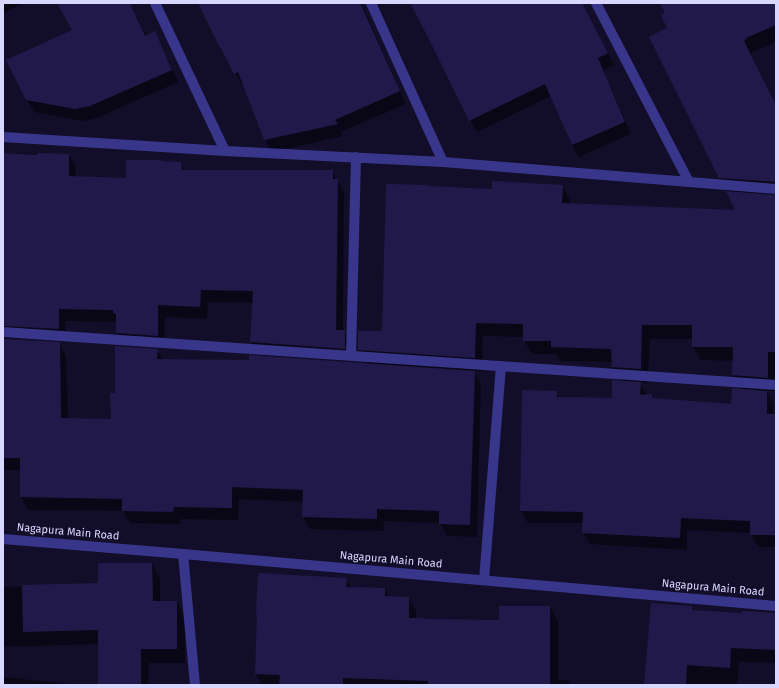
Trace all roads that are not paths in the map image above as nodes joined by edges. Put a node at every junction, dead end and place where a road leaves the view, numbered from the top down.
1 (155, 3) edge
2 (371, 3) edge
3 (596, 3) edge
4 (3, 137) edge
5 (225, 151) junction
6 (356, 157) junction
7 (444, 162) junction
8 (689, 182) junction
9 (776, 190) edge
10 (3, 332) edge
11 (351, 356) junction
12 (501, 366) junction
13 (776, 385) edge
14 (3, 539) edge
15 (183, 554) junction
16 (484, 580) junction
17 (776, 606) edge
18 (195, 685) edge

1 - 5 street
2 - 7 street
3 - 8 street
4 - 5 street
5 - 6 street
6 - 7 street
6 - 11 street
7 - 8 street
8 - 9 street
10 - 11 street
11 - 12 street
12 - 13 street
12 - 16 street
14 - 15 street, Nagapura Main Road
15 - 16 street, Nagapura Main Road
15 - 18 street
16 - 17 street, Nagapura Main Road

